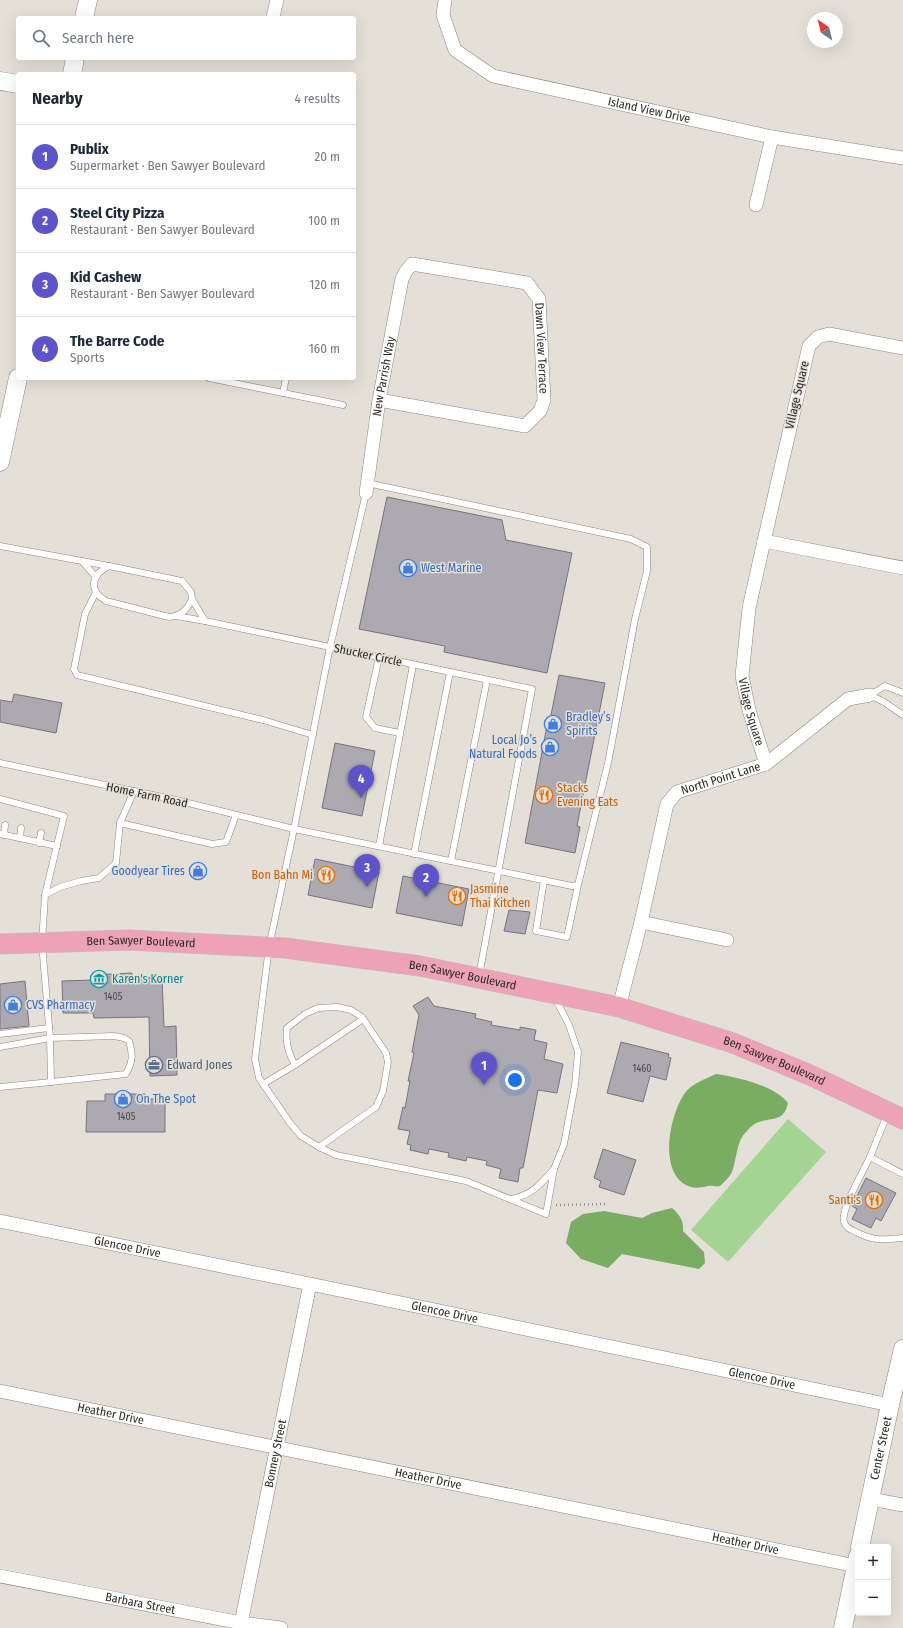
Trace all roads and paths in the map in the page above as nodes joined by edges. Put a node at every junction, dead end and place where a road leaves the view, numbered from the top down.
1 (88, 0) edge
2 (277, 0) edge
3 (445, 0) edge
4 (84, 16) edge
5 (273, 16) edge
6 (75, 60) edge
7 (72, 72) edge
8 (0, 81) edge
9 (16, 84) edge
10 (772, 138) junction
11 (903, 158) edge
12 (756, 205) dead end
13 (412, 264) joint
14 (903, 348) edge
15 (18, 380) edge
16 (219, 380) edge
17 (286, 380) edge
18 (283, 393) junction
19 (379, 400) junction
20 (343, 404) dead end
21 (0, 462) edge
22 (367, 488) junction
23 (764, 541) junction
24 (0, 546) edge
25 (82, 561) junction
26 (109, 566) junction
27 (903, 568) edge
28 (96, 577) junction
29 (96, 592) junction
30 (192, 599) junction
31 (176, 616) junction
32 (205, 621) junction
33 (330, 647) junction
34 (379, 657) junction
35 (413, 664) junction
36 (450, 672) junction
37 (487, 680) junction
38 (903, 693) edge
39 (870, 695) junction
40 (903, 715) edge
41 (400, 733) junction
42 (313, 735) junction
43 (0, 763) edge
44 (766, 764) junction
45 (134, 791) junction
46 (0, 799) edge
47 (10, 801) junction
48 (8, 808) dead end
49 (236, 815) junction
50 (120, 823) junction
51 (5, 825) dead end
52 (21, 828) dead end
53 (294, 829) junction
54 (2, 834) edge
55 (41, 834) dead end
56 (20, 838) junction
57 (39, 842) junction
58 (57, 846) junction
59 (379, 846) junction
60 (414, 854) junction
61 (451, 861) junction
62 (498, 871) junction
63 (544, 880) junction
64 (578, 885) junction
65 (45, 895) junction
66 (641, 922) junction
67 (727, 940) dead end
68 (42, 942) junction
69 (0, 944) edge
70 (269, 947) junction
71 (478, 978) junction
72 (552, 993) junction
73 (619, 1007) junction
74 (363, 1019) junction
75 (49, 1028) junction
76 (0, 1034) edge
77 (50, 1038) junction
78 (0, 1047) edge
79 (295, 1065) junction
80 (51, 1082) junction
81 (263, 1084) junction
82 (0, 1087) edge
83 (896, 1115) edge
84 (319, 1147) junction
85 (870, 1157) junction
86 (554, 1169) junction
87 (903, 1174) edge
88 (512, 1199) junction
89 (605, 1204) dead end
90 (548, 1205) junction
91 (0, 1221) edge
92 (903, 1238) edge
93 (310, 1284) junction
94 (903, 1349) edge
95 (0, 1391) edge
96 (890, 1405) junction
97 (277, 1447) junction
98 (871, 1499) junction
99 (903, 1505) edge
100 (861, 1544) edge
101 (855, 1561) edge
102 (855, 1571) edge
103 (0, 1576) edge
104 (241, 1625) edge
105 (281, 1628) edge
106 (843, 1628) edge

1 - 4 street
2 - 5 street
3 - 10 street, Island View Drive
6 - 7 street
8 - 9 street
10 - 11 street, Island View Drive
10 - 12 street
13 - 19 street, New Parrish Way
13 - 19 street, Dawn View Terrace
14 - 23 street, Village Square
15 - 21 street
16 - 18 lane
17 - 18 lane
18 - 20 lane
19 - 22 street, New Parrish Way
22 - 33 lane
22 - 64 lane
23 - 27 street
23 - 44 street, Village Square
24 - 25 lane
25 - 26 lane
25 - 28 lane
26 - 28 lane
26 - 30 lane
28 - 29 lane
29 - 31 lane, Shucker Circle
29 - 42 lane
30 - 31 lane
30 - 32 lane
31 - 32 lane, Shucker Circle
32 - 33 lane, Shucker Circle
33 - 34 lane, Shucker Circle
33 - 42 lane
34 - 35 lane, Shucker Circle
34 - 41 lane
35 - 36 lane, Shucker Circle
35 - 41 lane
36 - 37 lane, Shucker Circle
36 - 60 lane
37 - 61 lane
37 - 62 lane, Shucker Circle
38 - 39 lane
39 - 40 lane
39 - 44 street, North Point Lane
41 - 59 lane
42 - 53 lane
43 - 45 lane, Home Farm Road
44 - 66 street, North Point Lane
45 - 49 lane, Home Farm Road
45 - 50 lane
46 - 47 lane
47 - 48 lane
47 - 58 lane
49 - 50 lane
49 - 53 lane, Home Farm Road
50 - 65 lane
51 - 54 lane
52 - 56 lane
53 - 59 lane, Home Farm Road
53 - 70 lane
54 - 56 lane
55 - 57 lane
56 - 57 lane
57 - 58 lane
58 - 65 lane
59 - 60 lane, Home Farm Road
60 - 61 lane, Home Farm Road
61 - 62 lane, Home Farm Road
62 - 63 lane, Home Farm Road
62 - 71 lane
63 - 64 lane, Home Farm Road
63 - 64 lane
65 - 68 lane
66 - 67 street
66 - 73 street, North Point Lane
68 - 69 main road, Ben Sawyer Boulevard
68 - 70 main road, Ben Sawyer Boulevard
68 - 75 lane
70 - 71 main road, Ben Sawyer Boulevard
70 - 81 lane
71 - 72 main road, Ben Sawyer Boulevard
72 - 73 main road, Ben Sawyer Boulevard
72 - 86 lane
73 - 83 main road, Ben Sawyer Boulevard
74 - 79 lane
74 - 79 lane
74 - 84 lane
75 - 76 lane
75 - 77 lane
77 - 78 lane
77 - 80 lane
77 - 80 lane
79 - 81 lane
80 - 82 lane
81 - 84 lane
83 - 85 lane
84 - 88 lane
85 - 87 lane
85 - 92 lane
86 - 88 lane
86 - 90 lane
88 - 90 lane
89 - 90 path
91 - 93 street, Glencoe Drive
93 - 96 street, Glencoe Drive
93 - 97 street, Bonney Street
94 - 96 street, Center Street
95 - 97 street, Heather Drive
96 - 98 street, Center Street
97 - 101 street, Heather Drive
97 - 104 street, Bonney Street
98 - 99 street
98 - 100 street, Center Street
102 - 106 street
103 - 104 street, Barbara Street
104 - 105 street, Barbara Street

